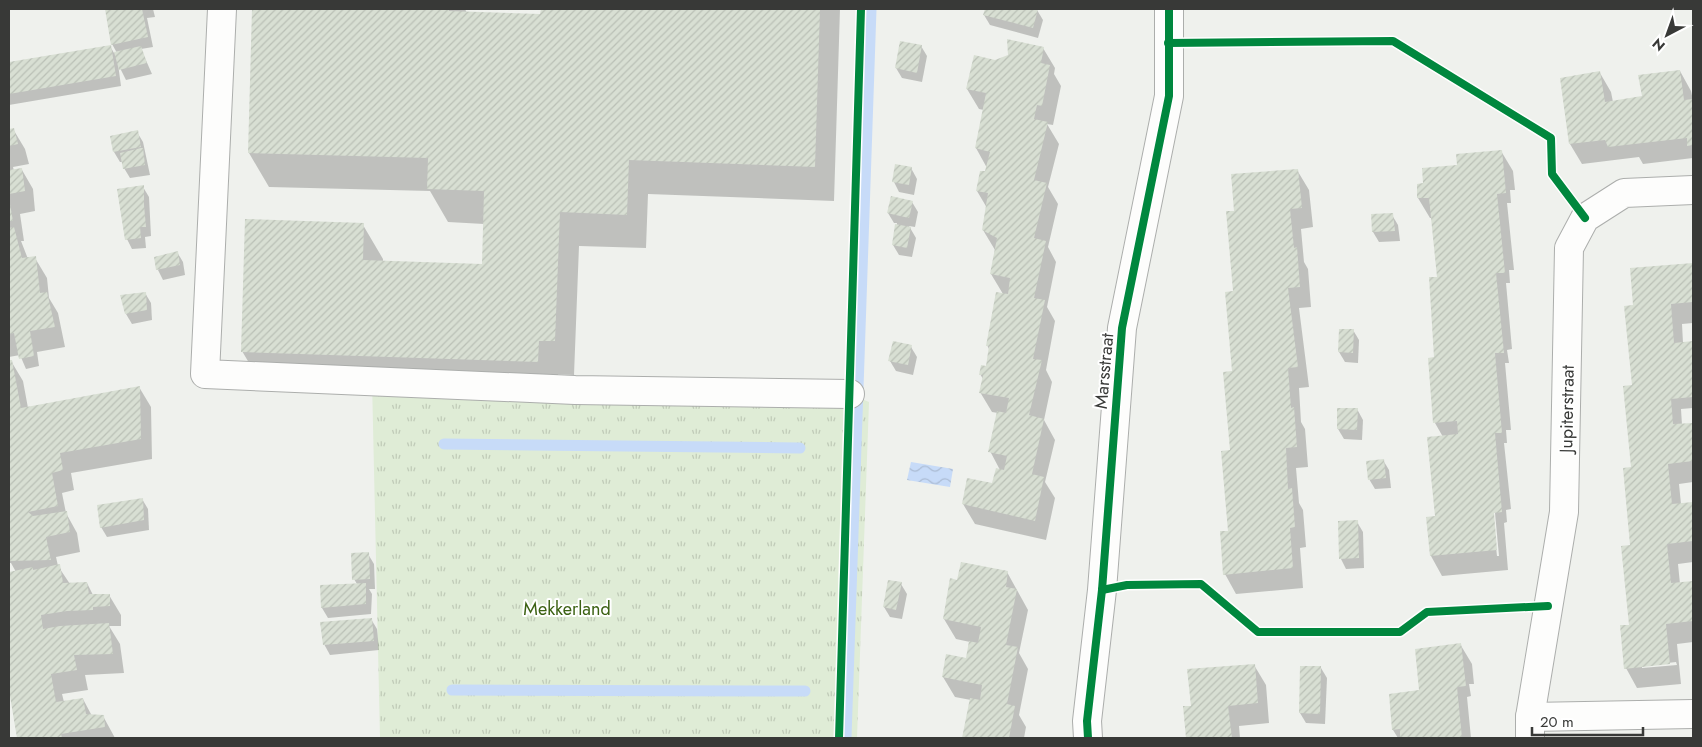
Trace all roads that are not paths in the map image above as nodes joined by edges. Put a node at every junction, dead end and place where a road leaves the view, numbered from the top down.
1 (222, 9) edge
2 (1169, 9) edge
3 (1693, 190) edge
4 (850, 394) dead end
5 (1693, 714) edge
6 (1530, 727) edge
7 (1088, 738) edge

1 - 4 street
2 - 7 street, Marsstraat
3 - 6 street, Jupiterstraat
5 - 6 street, Jupiterstraat

